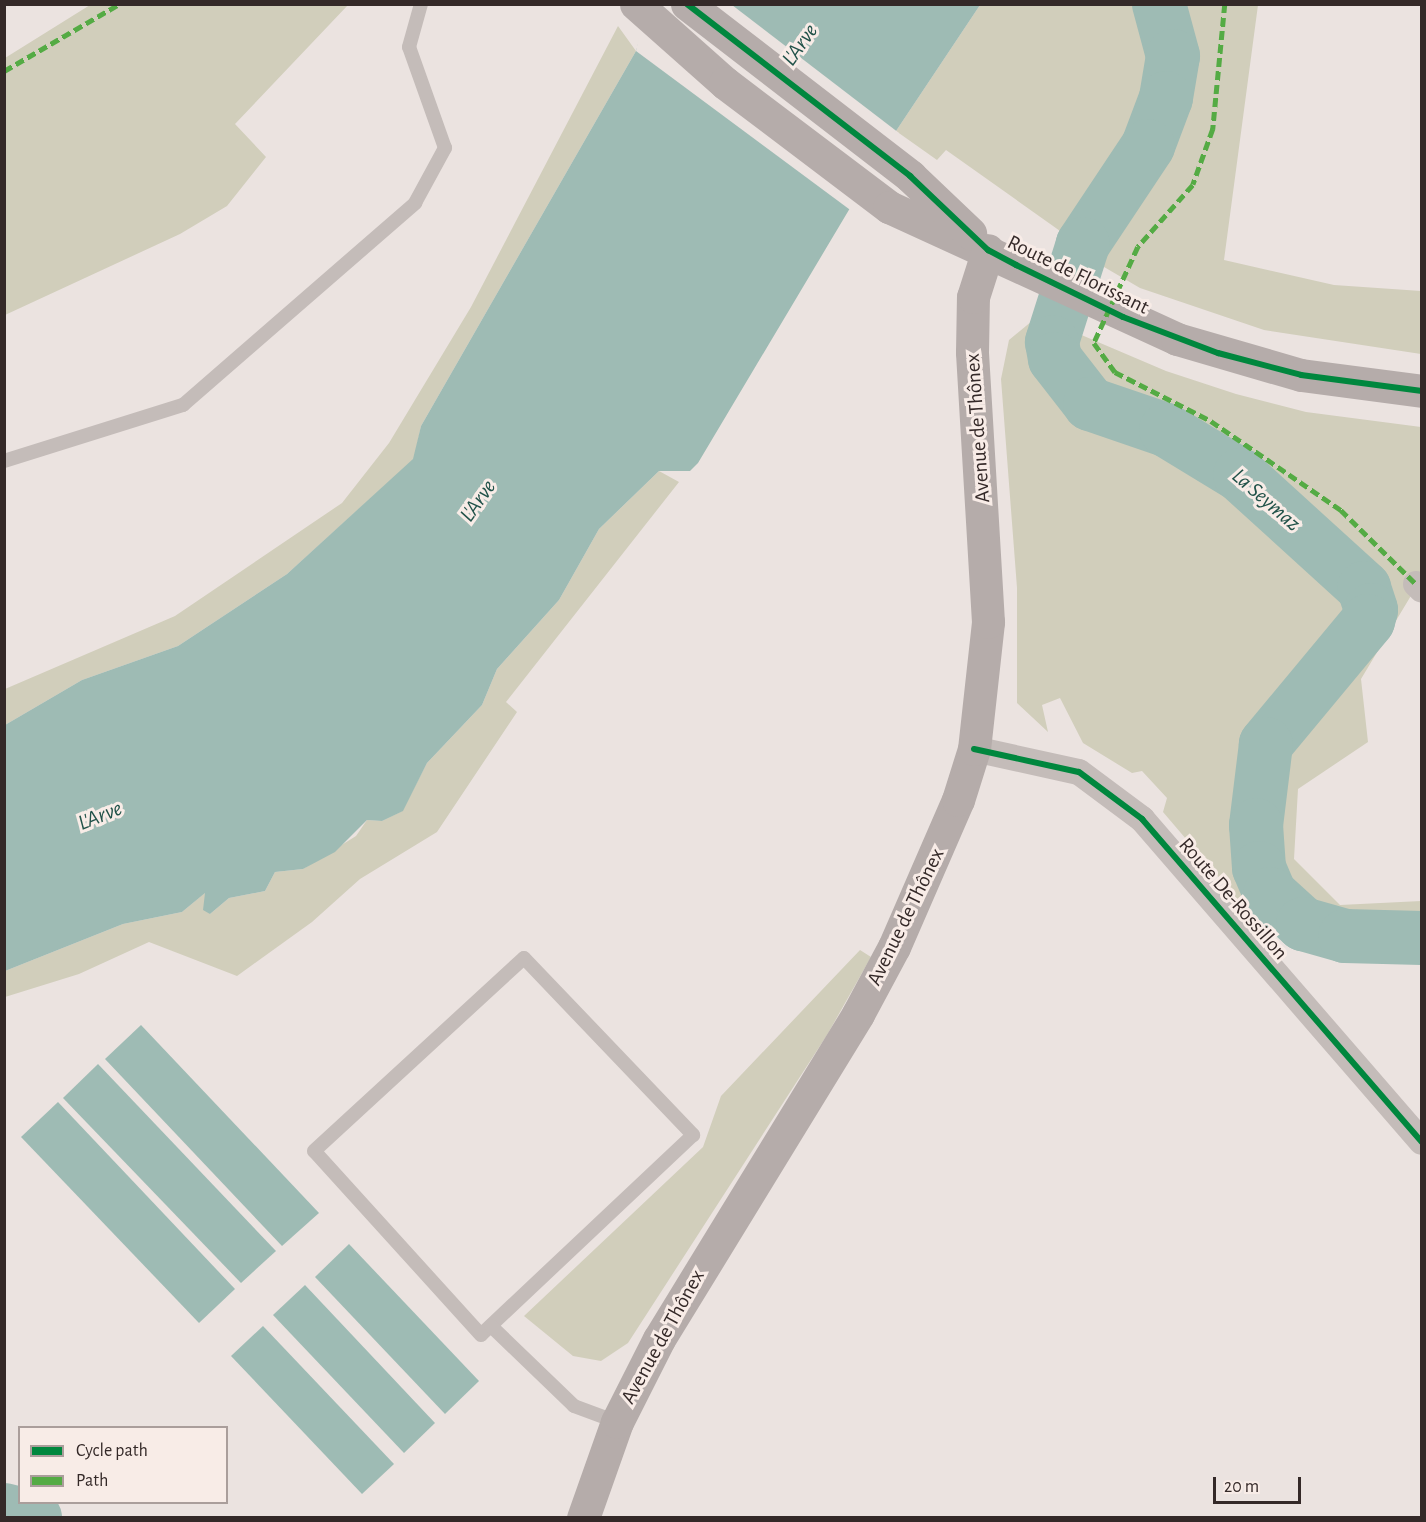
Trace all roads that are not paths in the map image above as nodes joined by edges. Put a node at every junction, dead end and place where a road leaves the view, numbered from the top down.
1 (422, 4) edge
2 (636, 4) edge
3 (687, 4) edge
4 (1002, 258) junction
5 (1422, 391) edge
6 (4, 461) edge
7 (974, 749) junction
8 (1422, 1142) edge
9 (491, 1326) junction
10 (617, 1422) junction
11 (583, 1518) edge

1 - 6 lane
2 - 4 main road, Route de Florissant
3 - 4 main road, Route de Florissant
4 - 5 main road, Route de Florissant
4 - 7 main road, Avenue de Thônex
7 - 8 street, Route De-Rossillon
7 - 10 main road, Avenue de Thônex
9 - 9 lane
9 - 10 lane
10 - 11 main road, Avenue de Thônex

